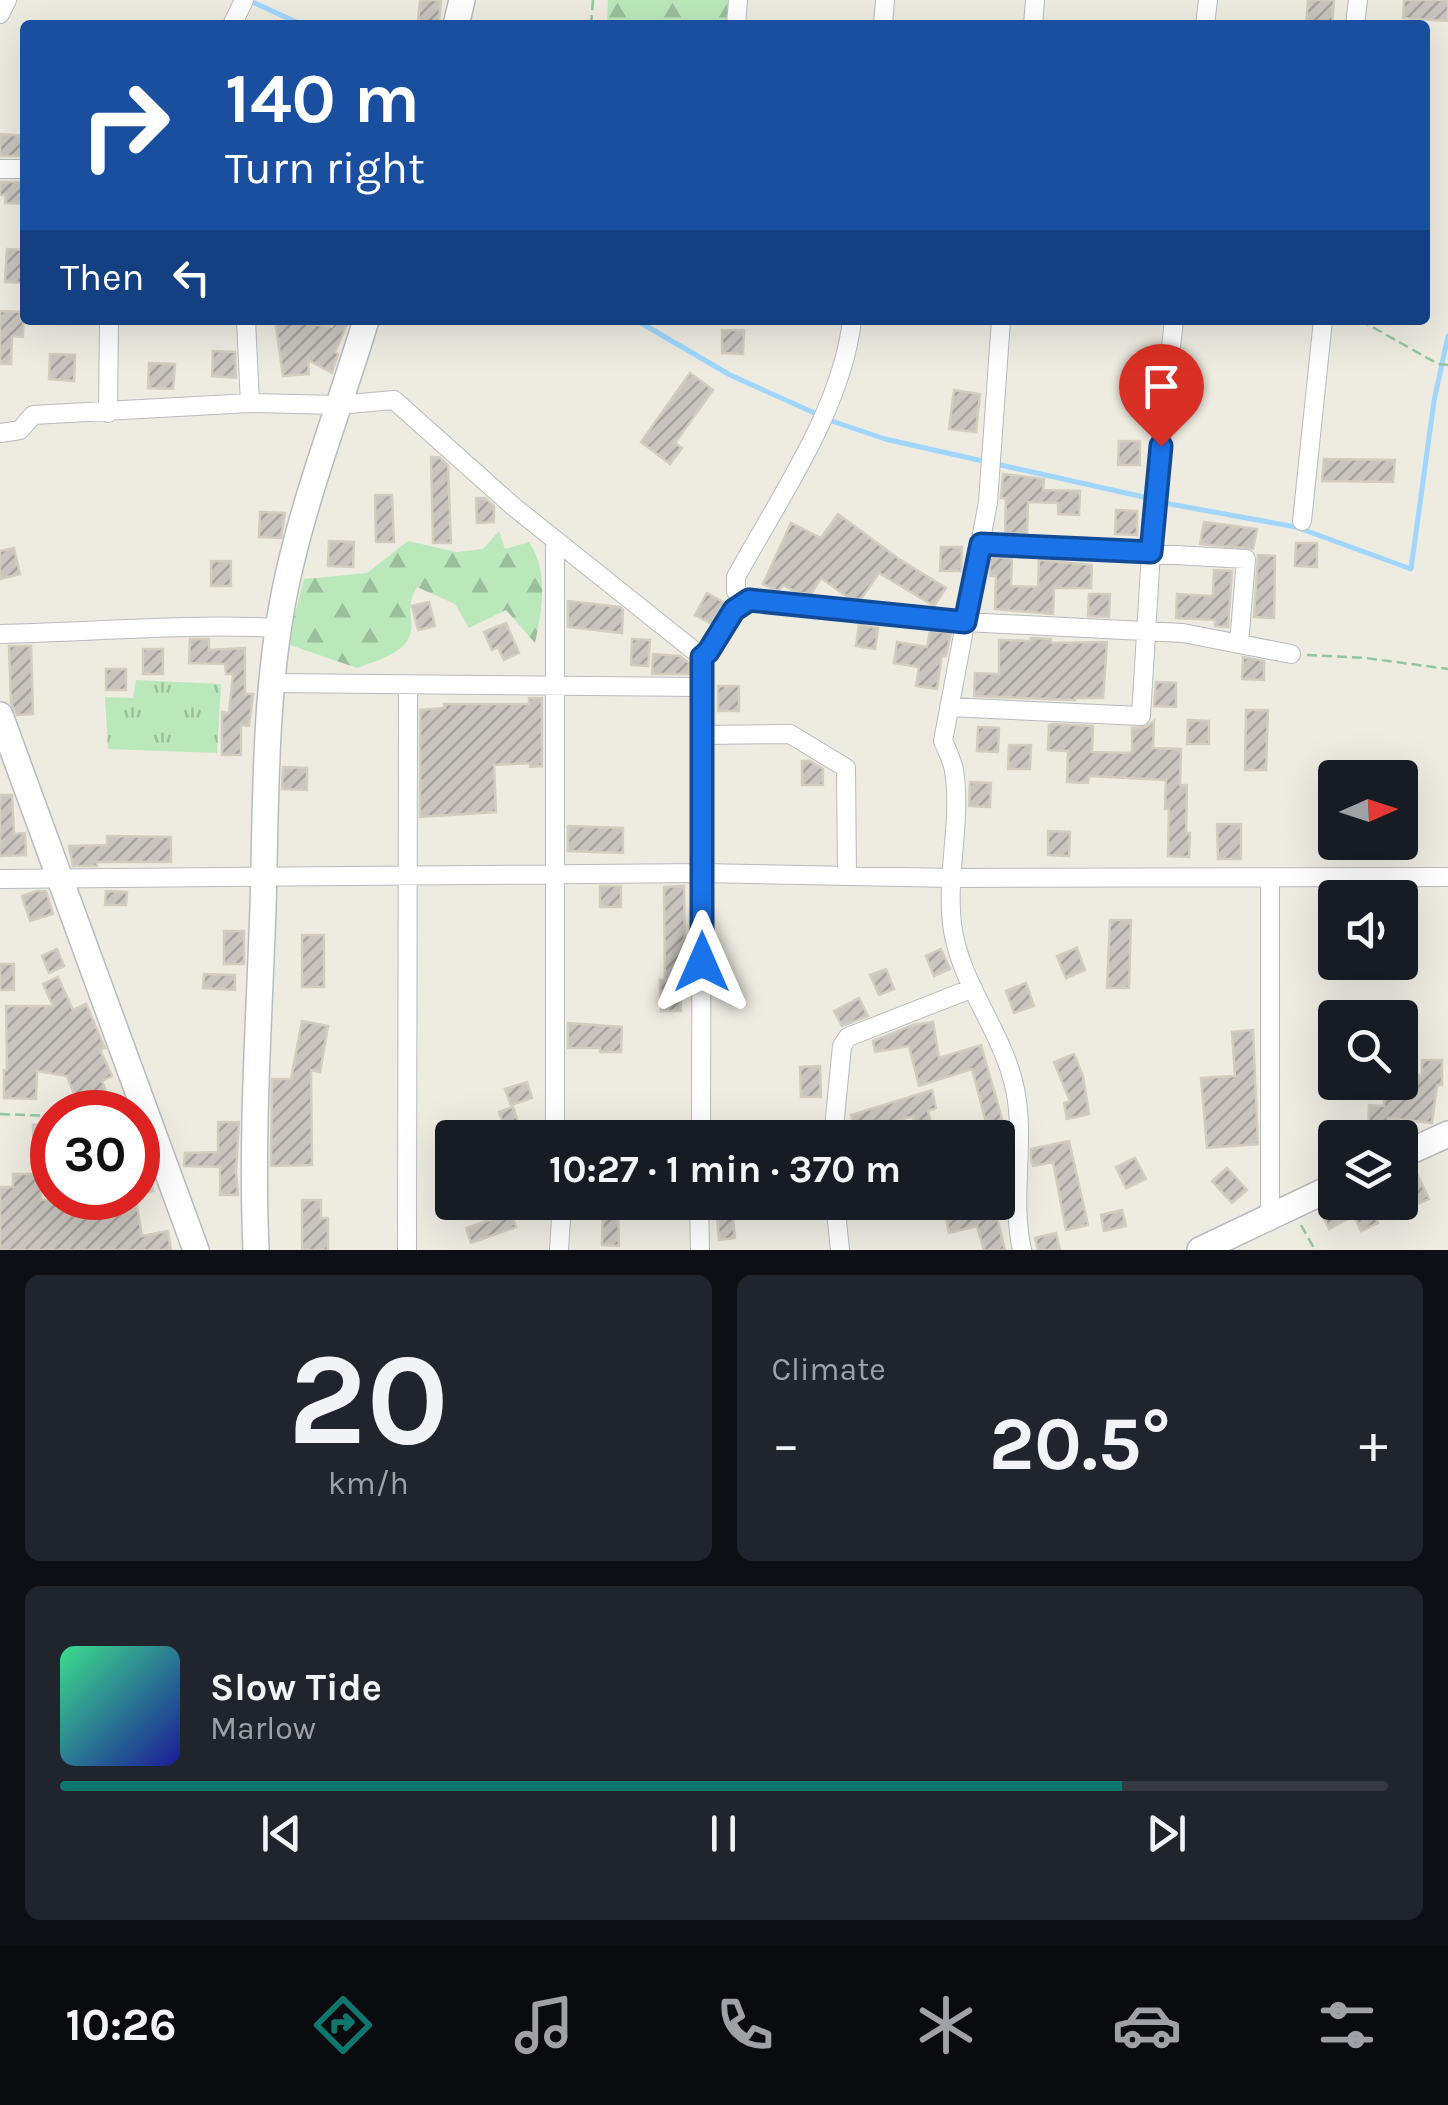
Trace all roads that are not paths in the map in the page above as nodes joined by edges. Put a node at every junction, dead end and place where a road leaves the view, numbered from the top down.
1 (7, 0) edge
2 (0, 14) edge
3 (109, 325) edge
4 (246, 325) edge
5 (364, 325) edge
6 (852, 325) edge
7 (1001, 325) edge
8 (1173, 325) edge
9 (1322, 325) edge
10 (250, 404) junction
11 (338, 405) junction
12 (108, 413) junction
13 (0, 433) edge
14 (1302, 521) dead end
15 (555, 541) junction
16 (981, 544) junction
17 (1151, 552) junction
18 (749, 600) junction
19 (965, 622) junction
20 (278, 628) junction
21 (1146, 632) junction
22 (0, 634) edge
23 (1239, 644) junction
24 (1291, 654) road end
25 (702, 657) junction
26 (272, 683) junction
27 (408, 685) junction
28 (555, 686) junction
29 (702, 688) junction
30 (949, 707) junction
31 (0, 715) edge
32 (702, 735) junction
33 (701, 873) junction
34 (407, 876) junction
35 (553, 876) junction
36 (846, 876) junction
37 (264, 877) junction
38 (952, 878) junction
39 (1448, 878) edge
40 (0, 879) edge
41 (1270, 879) junction
42 (59, 880) junction
43 (973, 988) junction
44 (555, 1120) edge
45 (701, 1120) edge
46 (835, 1120) edge
47 (1448, 1134) edge
48 (1418, 1148) edge
49 (1318, 1194) edge
50 (1281, 1211) junction
51 (560, 1220) edge
52 (699, 1220) edge
53 (837, 1220) edge
54 (196, 1250) edge
55 (256, 1250) edge
56 (407, 1250) edge
57 (558, 1250) edge
58 (700, 1250) edge
59 (840, 1250) edge
60 (1022, 1250) edge
61 (1200, 1250) edge

1 - 2 street
3 - 12 street
4 - 10 street
5 - 11 street
6 - 18 street
7 - 16 street
8 - 17 street
9 - 14 street
10 - 11 street
10 - 12 street
11 - 15 street
11 - 20 street
12 - 13 street
15 - 25 street
15 - 28 street
16 - 17 street
16 - 19 street
17 - 21 street
17 - 23 street
18 - 19 street
18 - 25 street
19 - 21 street
19 - 30 street
20 - 22 street
20 - 26 street
21 - 23 street
21 - 30 street
23 - 24 street
25 - 29 street
26 - 27 street
26 - 37 street
27 - 28 street
27 - 34 street
28 - 29 street
28 - 35 street
29 - 32 street
30 - 38 street
31 - 42 street
32 - 33 street
32 - 36 street
33 - 35 street
33 - 36 street
33 - 45 street
34 - 35 street
34 - 37 street
34 - 56 street
35 - 44 street
36 - 38 street
37 - 42 street
37 - 55 street
38 - 41 street
38 - 43 street
39 - 41 street
40 - 42 street
41 - 50 street
42 - 54 street
43 - 46 street
43 - 60 street
47 - 48 street
49 - 50 street
50 - 61 street
51 - 57 street
52 - 58 street
53 - 59 street

